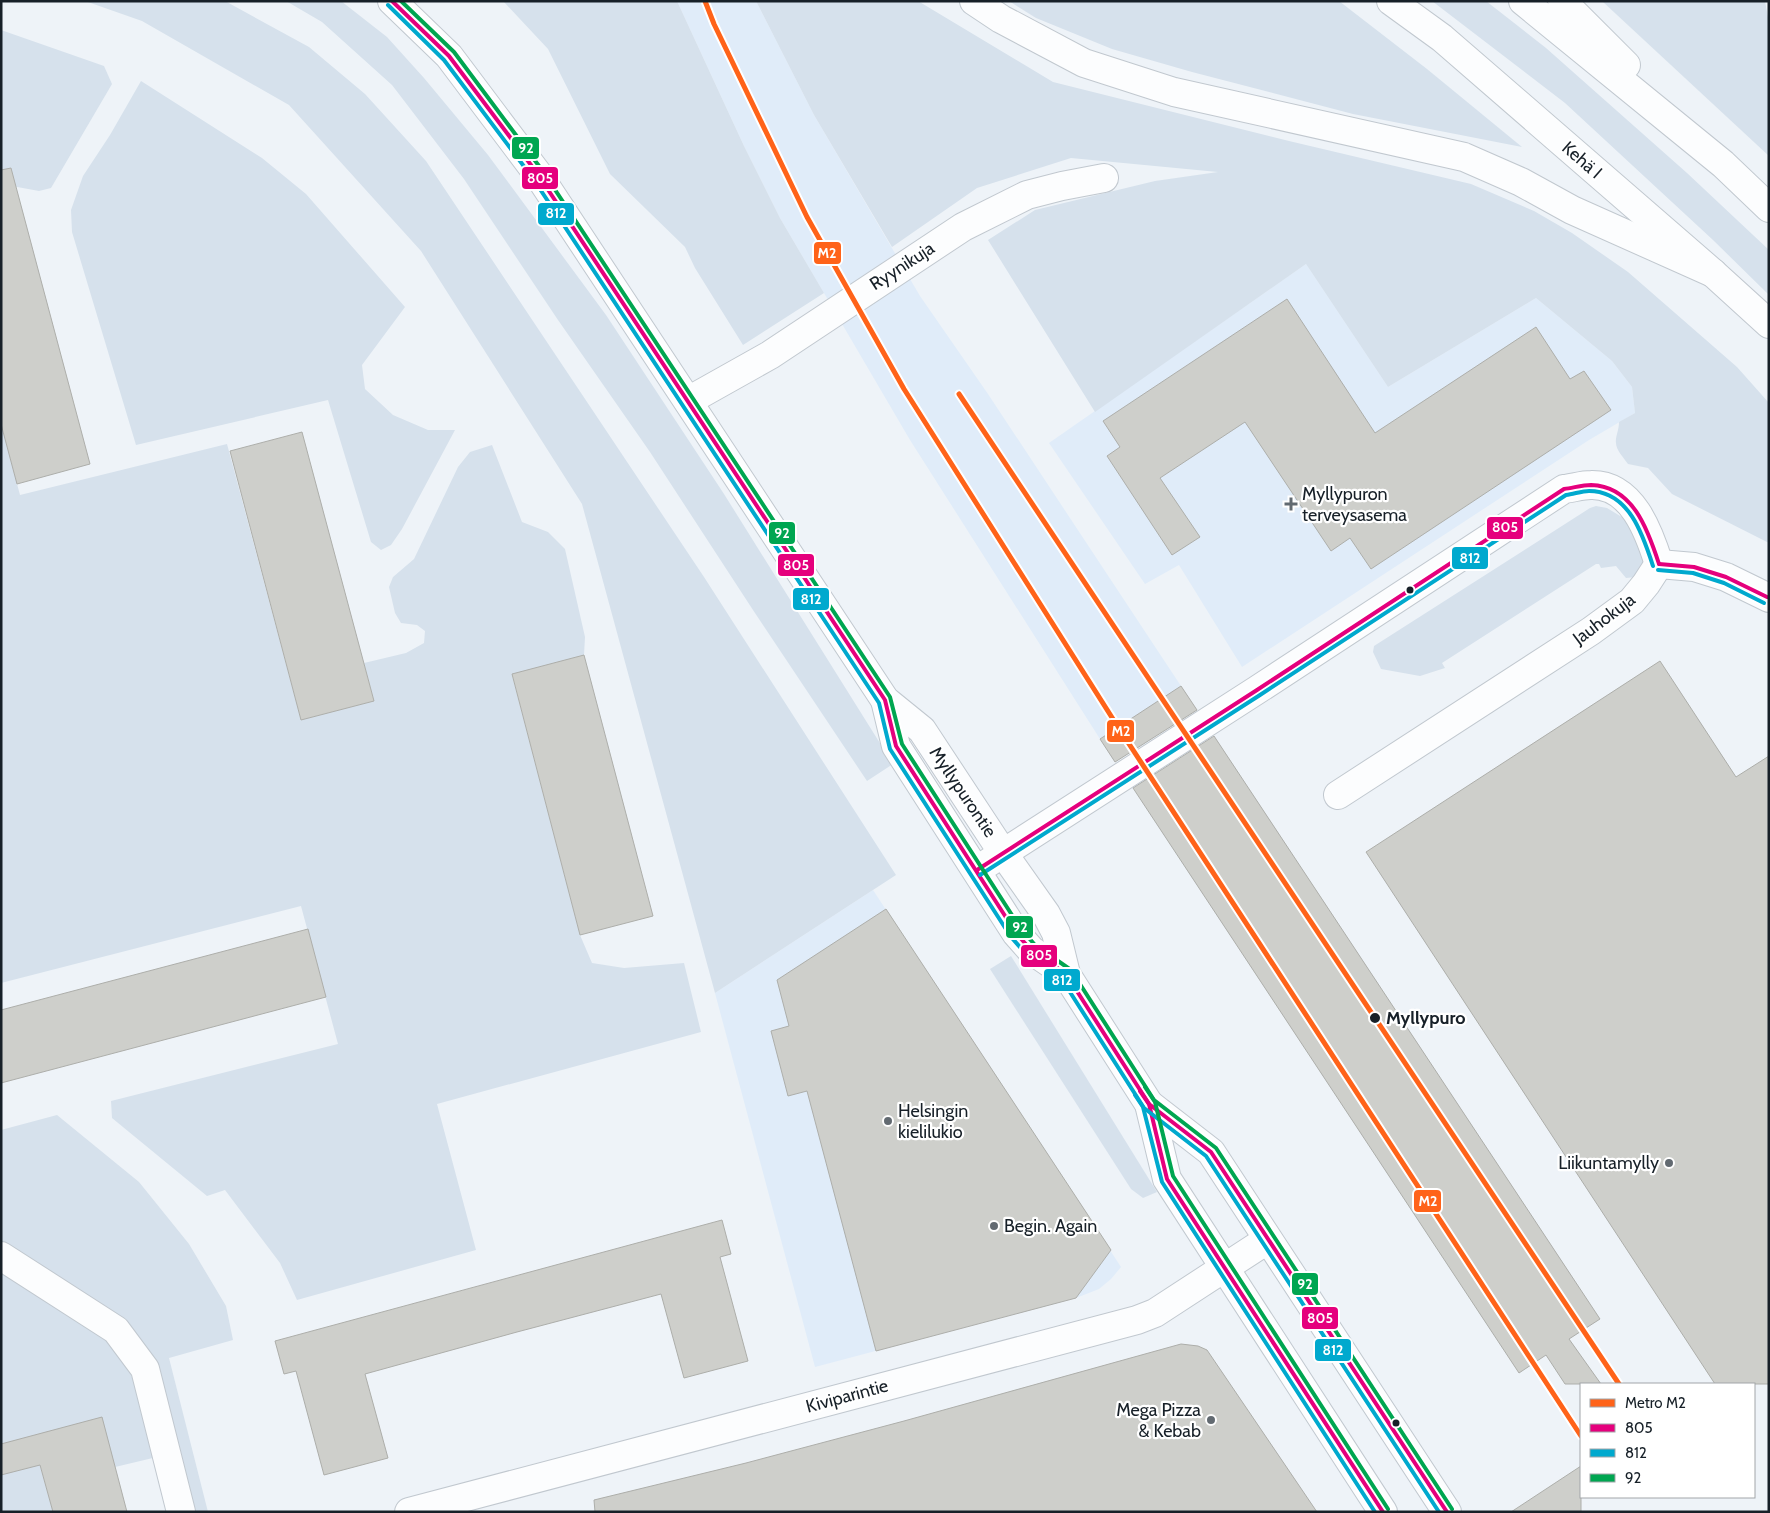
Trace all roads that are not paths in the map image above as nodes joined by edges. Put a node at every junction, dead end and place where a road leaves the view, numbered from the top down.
1 (392, 1) edge
2 (974, 1) edge
3 (1391, 1) edge
4 (1523, 1) edge
5 (1562, 1) edge
6 (1723, 164) junction
7 (1104, 178) dead end
8 (1769, 208) edge
9 (1713, 273) junction
10 (1769, 324) edge
11 (688, 401) junction
12 (1659, 564) junction
13 (1769, 598) edge
14 (885, 700) junction
15 (1338, 795) dead end
16 (1003, 853) junction
17 (977, 870) junction
18 (1066, 974) junction
19 (1149, 1104) junction
20 (1267, 1240) junction
21 (1, 1256) edge
22 (1224, 1269) junction
23 (181, 1512) edge
24 (409, 1512) edge
25 (1383, 1512) edge
26 (1447, 1512) edge

1 - 11 main road, Myllypurontie
2 - 9 main road
3 - 9 main road, Kehä I
4 - 6 main road
5 - 6 main road
6 - 8 main road
7 - 11 main road, Ryynikuja
9 - 10 main road, Kehä I
11 - 14 main road, Myllypurontie
12 - 13 main road
12 - 15 main road, Jauhokuja
12 - 16 main road
14 - 16 main road, Myllypurontie
14 - 17 main road, Myllypurontie
16 - 17 main road
16 - 18 main road, Myllypurontie
17 - 18 main road, Myllypurontie
18 - 19 main road, Myllypurontie
19 - 20 main road, Myllypurontie
19 - 22 main road, Myllypurontie
20 - 22 main road, Kiviparintie
20 - 26 main road, Myllypurontie
21 - 23 main road
22 - 24 main road, Kiviparintie
22 - 25 main road, Myllypurontie

